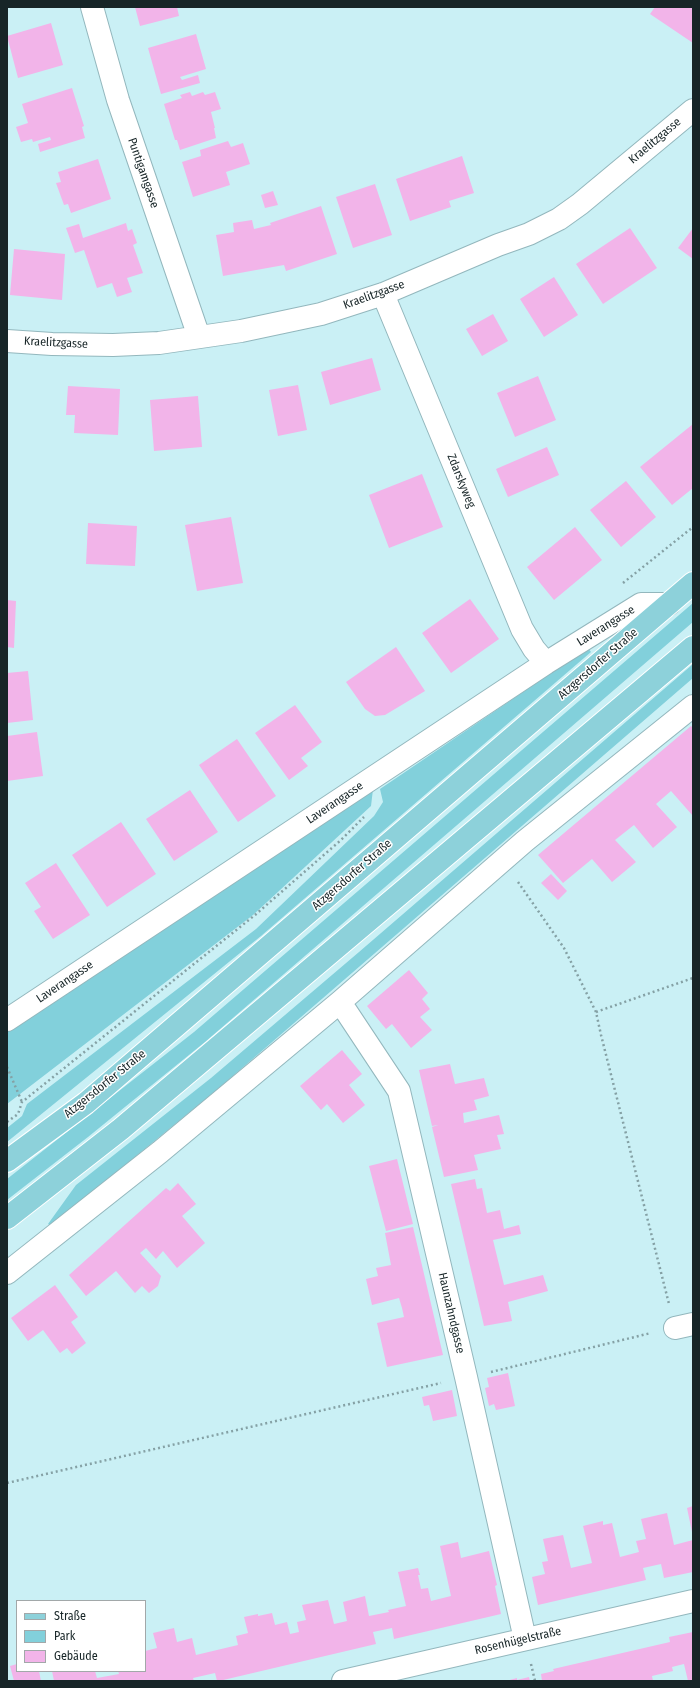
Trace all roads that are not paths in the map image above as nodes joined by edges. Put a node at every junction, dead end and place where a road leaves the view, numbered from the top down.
1 (92, 7) edge
2 (693, 110) edge
3 (383, 294) junction
4 (199, 337) junction
5 (7, 341) edge
6 (693, 583) edge
7 (669, 604) junction
8 (693, 646) edge
9 (546, 663) junction
10 (693, 706) edge
11 (340, 1002) junction
12 (7, 1020) edge
13 (7, 1161) edge
14 (7, 1218) edge
15 (7, 1273) edge
16 (693, 1601) edge
17 (525, 1639) junction
18 (343, 1681) edge

1 - 4 street, Puntigamgasse
2 - 3 street, Kraelitzgasse
3 - 4 street, Kraelitzgasse
3 - 9 street, Zdarskyweg
4 - 5 street, Kraelitzgasse
6 - 7 main road, Atzgersdorfer Straße
7 - 9 street, Laverangasse
7 - 13 main road, Atzgersdorfer Straße
8 - 14 main road
9 - 12 street, Laverangasse
10 - 11 street
11 - 15 street
11 - 17 street, Haunzahndgasse
16 - 17 street, Rosenhügelstraße
17 - 18 street, Rosenhügelstraße

